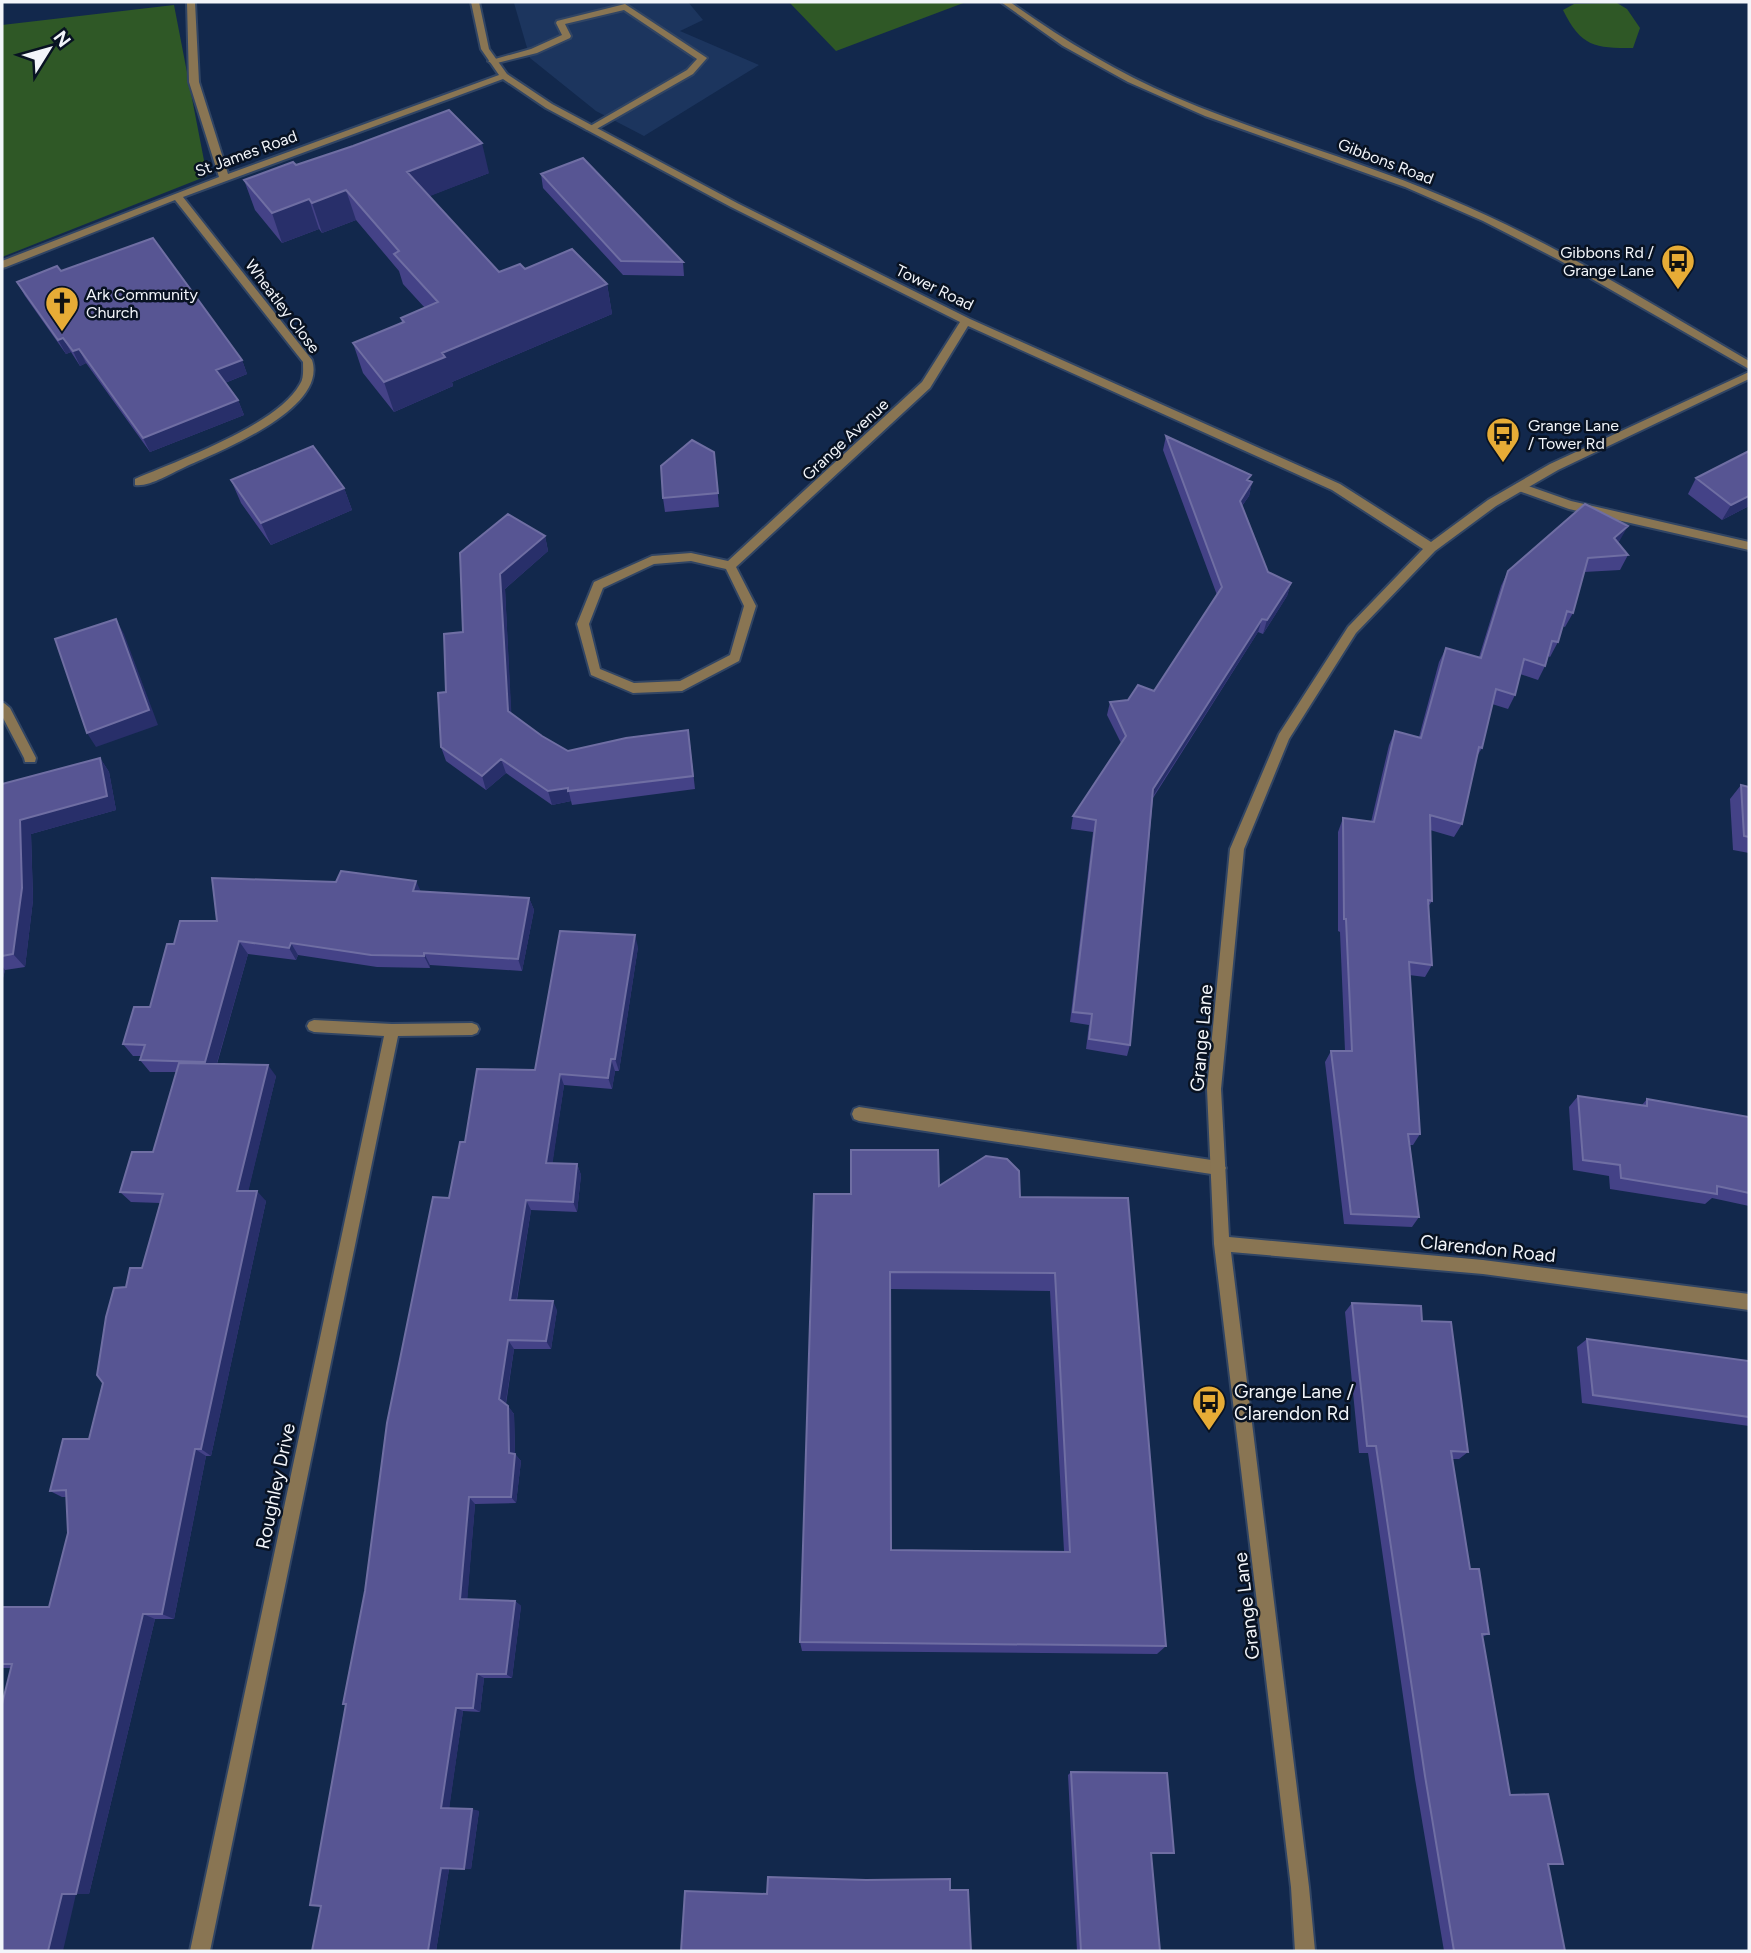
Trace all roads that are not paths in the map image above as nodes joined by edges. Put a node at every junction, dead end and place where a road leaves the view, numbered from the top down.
1 (191, 2) edge
2 (475, 2) edge
3 (1005, 2) edge
4 (493, 61) junction
5 (504, 76) junction
6 (590, 129) junction
7 (224, 178) junction
8 (177, 196) junction
9 (2, 265) edge
10 (966, 321) junction
11 (1749, 366) edge
12 (1749, 375) edge
13 (139, 482) dead end
14 (1520, 487) junction
15 (1749, 546) edge
16 (1431, 548) junction
17 (730, 566) junction
18 (2, 709) edge
19 (30, 758) dead end
20 (314, 1026) dead end
21 (472, 1029) dead end
22 (392, 1030) junction
23 (859, 1114) dead end
24 (1218, 1168) junction
25 (1222, 1244) junction
26 (1749, 1302) edge
27 (200, 1951) edge
28 (1305, 1951) edge

1 - 7 street
2 - 4 street, Tower Road
3 - 11 street, Gibbons Road
4 - 5 street, Tower Road
4 - 6 street
5 - 6 street, Tower Road
5 - 7 street, St James Road
6 - 10 street, Tower Road
7 - 8 street, St James Road
8 - 9 street, St James Road
8 - 13 street, Wheatley Close
10 - 16 street, Tower Road
10 - 17 street, Grange Avenue
12 - 14 street, Grange Lane
14 - 15 street
14 - 16 street, Grange Lane
16 - 24 street, Grange Lane
17 - 17 street
18 - 19 street
20 - 22 street
21 - 22 street
22 - 27 street, Roughley Drive
23 - 24 street
24 - 25 street, Grange Lane
25 - 26 street, Clarendon Road
25 - 28 street, Grange Lane

